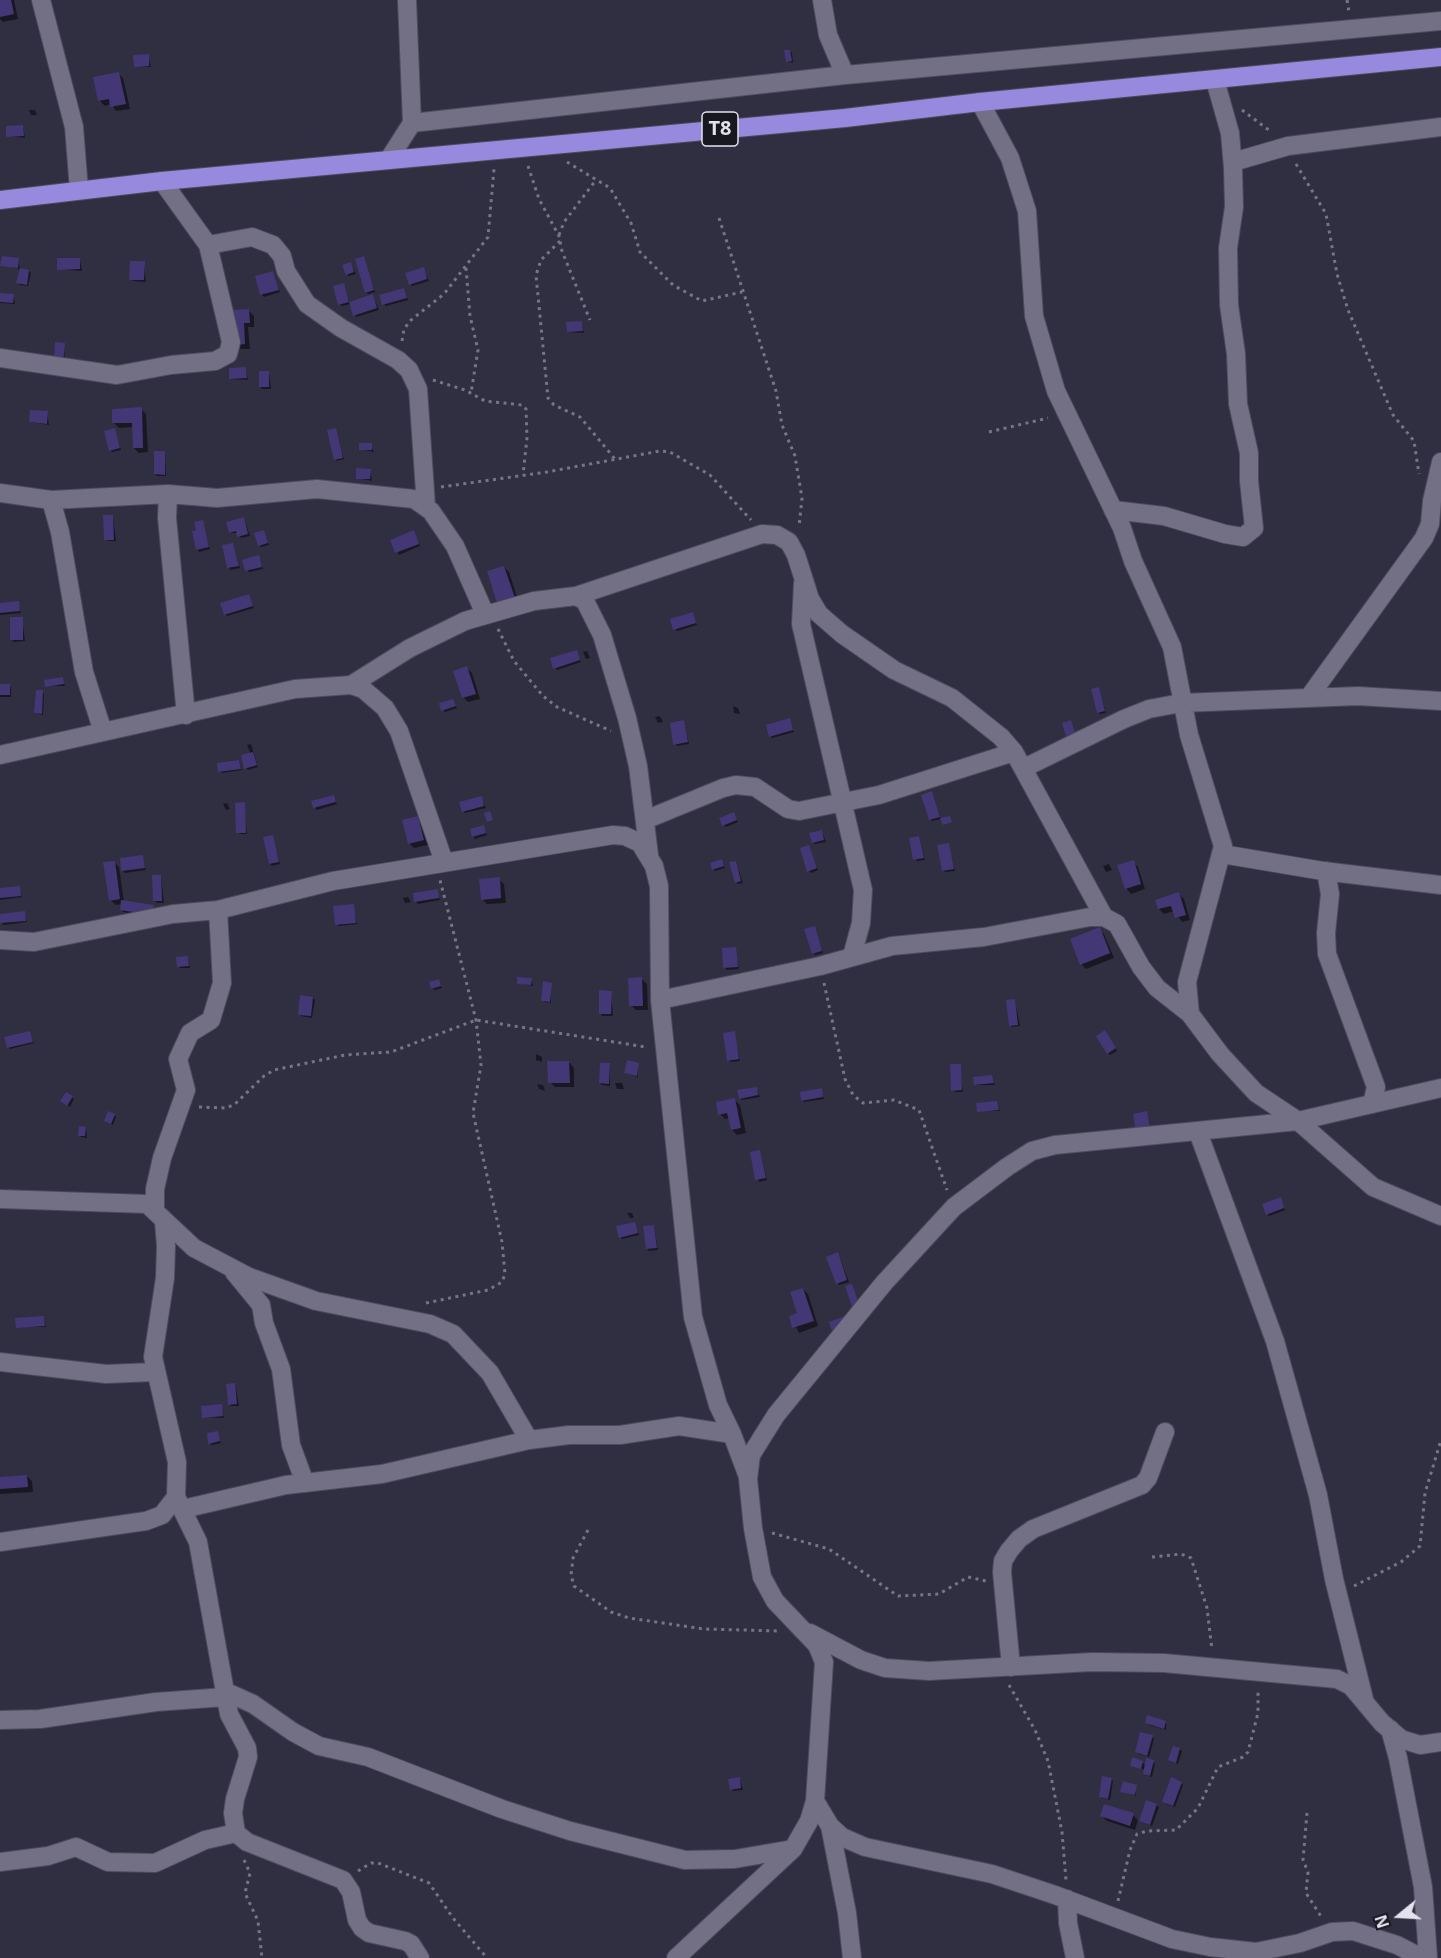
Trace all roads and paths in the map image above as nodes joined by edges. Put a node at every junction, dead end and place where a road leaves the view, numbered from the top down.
1 (41, 0) edge
2 (407, 0) edge
3 (822, 0) edge
4 (1441, 21) edge
5 (1441, 57) edge
6 (845, 75) junction
7 (1217, 89) junction
8 (980, 102) junction
9 (412, 123) junction
10 (1441, 127) edge
11 (530, 146) junction
12 (1287, 146) junction
13 (495, 149) junction
14 (389, 159) junction
15 (1233, 162) junction
16 (162, 180) junction
17 (596, 180) junction
18 (79, 190) junction
19 (0, 200) edge
20 (719, 218) dead end
21 (559, 236) junction
22 (560, 241) junction
23 (208, 245) junction
24 (466, 268) junction
25 (742, 292) junction
26 (590, 320) dead end
27 (0, 358) edge
28 (398, 360) junction
29 (411, 373) junction
30 (471, 393) junction
31 (1068, 413) junction
32 (989, 432) dead end
33 (615, 459) junction
34 (1441, 462) edge
35 (524, 475) junction
36 (1421, 482) dead end
37 (0, 493) edge
38 (168, 494) junction
39 (425, 498) junction
40 (51, 500) junction
41 (1113, 510) junction
42 (762, 534) junction
43 (796, 555) junction
44 (804, 576) junction
45 (576, 596) junction
46 (488, 613) junction
47 (351, 685) junction
48 (1309, 697) junction
49 (1441, 701) edge
50 (1181, 703) junction
51 (186, 715) junction
52 (103, 732) junction
53 (632, 741) junction
54 (1014, 752) junction
55 (0, 755) edge
56 (1024, 768) junction
57 (842, 802) junction
58 (645, 820) junction
59 (1222, 854) junction
60 (649, 855) junction
61 (440, 862) junction
62 (1326, 871) junction
63 (1441, 885) edge
64 (218, 910) junction
65 (1104, 917) junction
66 (0, 940) edge
67 (852, 956) junction
68 (820, 966) junction
69 (660, 1000) junction
70 (1190, 1014) junction
71 (476, 1020) junction
72 (665, 1050) junction
73 (1441, 1088) edge
74 (1372, 1104) junction
75 (180, 1106) junction
76 (1298, 1121) junction
77 (1198, 1132) junction
78 (0, 1199) edge
79 (954, 1208) junction
80 (160, 1216) junction
81 (1441, 1216) edge
82 (233, 1270) junction
83 (424, 1304) dead end
84 (0, 1362) edge
85 (154, 1372) junction
86 (1165, 1432) dead end
87 (732, 1434) junction
88 (529, 1440) junction
89 (1441, 1440) edge
90 (748, 1479) junction
91 (304, 1483) junction
92 (180, 1503) junction
93 (753, 1528) junction
94 (588, 1530) dead end
95 (0, 1542) edge
96 (1152, 1557) dead end
97 (1004, 1588) junction
98 (1341, 1604) junction
99 (805, 1631) junction
100 (1213, 1667) junction
101 (1003, 1668) junction
102 (1265, 1672) junction
103 (225, 1694) junction
104 (1365, 1701) junction
105 (0, 1720) edge
106 (1390, 1730) junction
107 (1441, 1742) edge
108 (815, 1801) junction
109 (1307, 1813) dead end
110 (830, 1826) junction
111 (230, 1834) junction
112 (793, 1850) junction
113 (0, 1862) edge
114 (343, 1880) junction
115 (1067, 1899) junction
116 (1110, 1917) junction
117 (1327, 1934) junction
118 (694, 1952) edge
119 (262, 1958) edge
120 (420, 1958) edge
121 (487, 1958) edge
122 (676, 1958) edge
123 (852, 1958) edge
124 (1075, 1958) edge
125 (1422, 1958) edge
126 (1428, 1958) edge

1 - 18 street
2 - 9 street
3 - 6 street
4 - 6 street
5 - 7 highway, T8
6 - 9 street
7 - 8 highway, T8
7 - 12 path
7 - 15 street
8 - 11 highway, T8
8 - 31 street
9 - 14 street
10 - 12 street
11 - 13 highway, T8
11 - 17 path
11 - 21 path
12 - 15 street
12 - 36 path
13 - 14 highway, T8
13 - 24 path
14 - 16 highway, T8
15 - 41 street
16 - 18 highway, T8
16 - 23 street
17 - 21 path
17 - 25 path
18 - 19 highway, T8
20 - 25 path
21 - 22 path
22 - 26 path
22 - 33 path
23 - 27 street
23 - 28 street
24 - 28 path
24 - 30 path
25 - 43 path
28 - 29 street
29 - 30 path
29 - 39 street
30 - 35 path
31 - 32 path
31 - 41 street
33 - 35 path
33 - 42 path
34 - 48 street
35 - 39 path
37 - 40 street
38 - 39 street
38 - 40 street
38 - 51 street
39 - 46 street
40 - 52 street
41 - 50 street
42 - 43 street
42 - 45 street
43 - 44 street
44 - 54 street
44 - 57 street
45 - 46 street
45 - 53 street
46 - 47 street
46 - 53 path
47 - 51 street
47 - 61 street
48 - 49 street
48 - 50 street
50 - 56 street
50 - 59 street
51 - 52 street
52 - 55 street
53 - 58 street
54 - 56 street
54 - 57 street
56 - 65 street
57 - 58 street
57 - 67 street
58 - 60 street
59 - 62 street
59 - 70 street
60 - 61 street
60 - 69 street
61 - 64 street
61 - 71 path
62 - 63 street
62 - 74 street
64 - 66 street
64 - 75 street
65 - 67 street
65 - 70 street
67 - 68 street
68 - 69 street
68 - 79 path
69 - 72 street
70 - 76 street
71 - 72 path
71 - 75 path
71 - 83 path
72 - 87 street
73 - 74 street
74 - 76 street
75 - 80 street
76 - 77 street
76 - 81 street
77 - 79 street
77 - 98 street
78 - 80 street
79 - 90 street
80 - 82 street
80 - 85 street
82 - 88 street
82 - 91 street
84 - 85 street
85 - 92 street
86 - 97 street
87 - 88 street
87 - 90 street
88 - 91 street
89 - 98 path
90 - 93 street
91 - 92 street
92 - 95 street
92 - 103 street
93 - 97 path
93 - 99 street
94 - 99 path
96 - 100 path
97 - 101 street
98 - 104 street
99 - 101 street
99 - 108 street
100 - 101 street
100 - 102 street
101 - 115 path
102 - 104 street
102 - 116 path
103 - 105 street
103 - 111 street
103 - 112 street
104 - 106 street
106 - 107 street
106 - 126 street
108 - 110 street
108 - 112 street
109 - 117 path
110 - 115 street
110 - 123 street
111 - 113 street
111 - 114 street
111 - 119 path
112 - 118 street
114 - 120 street
114 - 121 path
115 - 116 street
115 - 124 street
116 - 117 street
117 - 125 street
118 - 122 street

